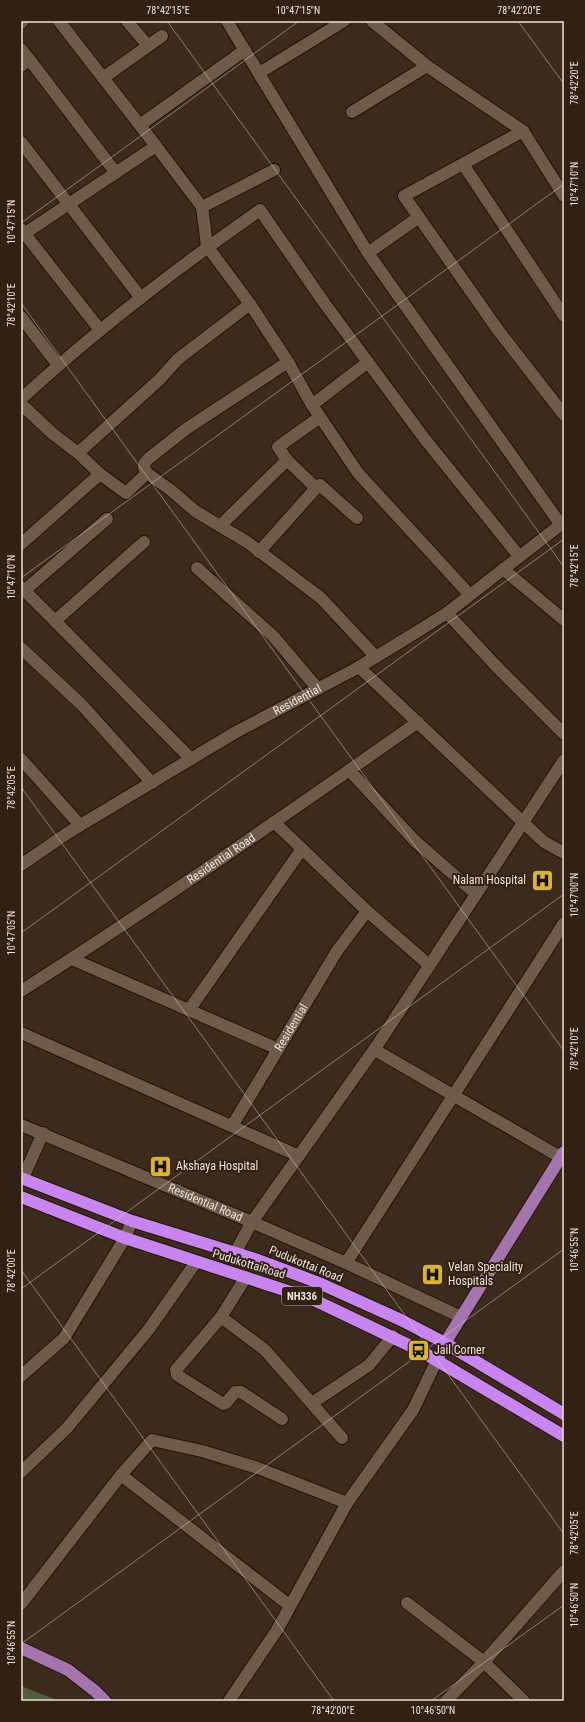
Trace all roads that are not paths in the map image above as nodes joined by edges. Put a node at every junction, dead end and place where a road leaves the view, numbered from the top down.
1 (59, 21) edge
2 (127, 21) edge
3 (227, 21) edge
4 (344, 21) edge
5 (372, 21) edge
6 (162, 36) dead end
7 (148, 46) junction
8 (21, 49) edge
9 (245, 50) junction
10 (25, 62) edge
11 (427, 66) junction
12 (259, 73) junction
13 (104, 78) junction
14 (352, 112) dead end
15 (140, 124) junction
16 (523, 131) junction
17 (21, 142) edge
18 (156, 146) junction
19 (463, 164) junction
20 (274, 170) dead end
21 (116, 173) junction
22 (564, 196) edge
23 (69, 204) junction
24 (202, 207) junction
25 (419, 217) junction
26 (22, 233) edge
27 (207, 246) junction
28 (368, 253) junction
29 (141, 298) junction
30 (250, 304) junction
31 (564, 316) edge
32 (21, 317) edge
33 (100, 330) junction
34 (288, 362) junction
35 (368, 362) junction
36 (58, 365) junction
37 (21, 399) edge
38 (21, 404) edge
39 (312, 405) junction
40 (564, 416) edge
41 (320, 417) junction
42 (78, 453) junction
43 (287, 460) junction
44 (147, 473) junction
45 (100, 474) junction
46 (316, 488) junction
47 (357, 518) dead end
48 (107, 519) dead end
49 (562, 524) edge
50 (220, 526) junction
51 (144, 542) dead end
52 (21, 544) edge
53 (259, 552) junction
54 (519, 556) junction
55 (197, 568) dead end
56 (502, 569) junction
57 (23, 589) edge
58 (469, 594) junction
59 (446, 613) junction
60 (564, 620) edge
61 (55, 621) junction
62 (21, 648) edge
63 (376, 657) junction
64 (359, 667) junction
65 (318, 689) junction
66 (418, 722) junction
67 (564, 734) edge
68 (21, 759) edge
69 (191, 759) junction
70 (564, 760) edge
71 (349, 770) junction
72 (152, 783) junction
73 (524, 821) junction
74 (274, 822) junction
75 (80, 825) junction
76 (302, 849) junction
77 (564, 853) edge
78 (21, 865) edge
79 (476, 894) junction
80 (367, 911) junction
81 (564, 923) edge
82 (72, 959) junction
83 (429, 965) junction
84 (21, 991) edge
85 (189, 1010) junction
86 (21, 1033) edge
87 (278, 1049) junction
88 (374, 1050) junction
89 (453, 1095) junction
90 (21, 1125) edge
91 (232, 1126) junction
92 (44, 1133) junction
93 (562, 1155) edge
94 (299, 1156) junction
95 (22, 1178) edge
96 (21, 1197) edge
97 (132, 1221) junction
98 (252, 1222) junction
99 (125, 1238) junction
100 (235, 1253) junction
101 (196, 1262) junction
102 (346, 1263) junction
103 (246, 1276) junction
104 (221, 1317) junction
105 (461, 1317) junction
106 (393, 1336) junction
107 (445, 1343) junction
108 (437, 1360) junction
109 (21, 1376) edge
110 (312, 1403) junction
111 (564, 1414) edge
112 (282, 1419) dead end
113 (564, 1436) edge
114 (342, 1438) dead end
115 (21, 1472) edge
116 (121, 1475) junction
117 (347, 1502) junction
118 (564, 1571) edge
119 (407, 1603) dead end
120 (21, 1604) edge
121 (289, 1605) junction
122 (21, 1648) edge
123 (484, 1662) junction
124 (105, 1701) edge
125 (229, 1701) edge
126 (446, 1701) edge
127 (524, 1701) edge

1 - 13 street
2 - 7 street
3 - 9 street
4 - 12 street
5 - 11 street
6 - 7 street
7 - 13 street
8 - 10 street
9 - 12 street
9 - 15 street
10 - 21 street
11 - 14 street
11 - 16 street
12 - 28 street
13 - 15 street
15 - 18 street
16 - 19 street
16 - 22 street
17 - 23 street
18 - 21 street
18 - 24 street
19 - 25 street
19 - 31 street
20 - 24 street
21 - 23 street
23 - 26 street
23 - 29 street
24 - 27 street
25 - 28 street
25 - 40 street
26 - 33 street
27 - 29 street
27 - 30 street
27 - 35 street
28 - 49 street
29 - 33 street
30 - 34 street
30 - 42 street
32 - 36 street
33 - 36 street
34 - 39 street
34 - 44 street
35 - 39 street
35 - 54 street
36 - 37 street
38 - 42 street
39 - 41 street
41 - 43 street
41 - 58 street
42 - 45 street
43 - 46 street
43 - 50 street
44 - 45 street
44 - 50 street
45 - 52 street
46 - 47 street
46 - 53 street
48 - 57 street
49 - 54 street, Residential
50 - 53 street
51 - 61 street
53 - 63 street
54 - 56 street, Residential
55 - 65 street
56 - 58 street, Residential
56 - 60 street
57 - 61 street
58 - 59 street, Residential
59 - 63 street, Residential
59 - 67 street
61 - 69 street
62 - 72 street
63 - 64 street, Residential
64 - 65 street, Residential
64 - 66 street
65 - 69 street, Residential
66 - 71 street, Residential Road
66 - 73 street
68 - 75 street
69 - 72 street, Residential
70 - 73 street
71 - 74 street, Residential Road
71 - 79 street
72 - 75 street, Residential
73 - 77 street
73 - 79 street
74 - 76 street
74 - 82 street, Residential Road
75 - 78 street, Residential
76 - 80 street
76 - 85 street
79 - 83 street
80 - 83 street
80 - 87 street, Residential
81 - 89 street
82 - 84 street, Residential Road
82 - 85 street
83 - 88 street
85 - 87 street
86 - 91 street
87 - 91 street, Residential
88 - 89 street
88 - 94 street
89 - 93 street
89 - 102 street
90 - 92 street, Residential Road
91 - 94 street
92 - 95 street
92 - 98 street, Residential Road
93 - 105 main road
94 - 98 street
95 - 97 highway, Pudukottai Road / NH336
96 - 99 highway, PudukottaiRoad / NH336
97 - 99 street
97 - 100 highway, Pudukottai Road / NH336
98 - 100 street
98 - 102 street, Residential Road
99 - 101 highway, PudukottaiRoad / NH336
99 - 109 street
100 - 107 highway, Pudukottai Road / NH336
101 - 103 highway, PudukottaiRoad / NH336
101 - 115 street
102 - 105 street, Residential Road
103 - 104 street
103 - 106 highway, PudukottaiRoad / NH336
104 - 110 street
104 - 112 street
105 - 107 main road
106 - 108 highway, PudukottaiRoad / NH336
106 - 110 street
107 - 108 main road
107 - 111 highway, Pudukottai Road / NH336
108 - 113 highway, PudukottaiRoad / NH336
108 - 117 street
110 - 114 street
116 - 117 street
116 - 120 street
116 - 121 street
117 - 121 street
118 - 123 street
119 - 123 street
121 - 125 street
122 - 124 main road
123 - 126 street
123 - 127 street

